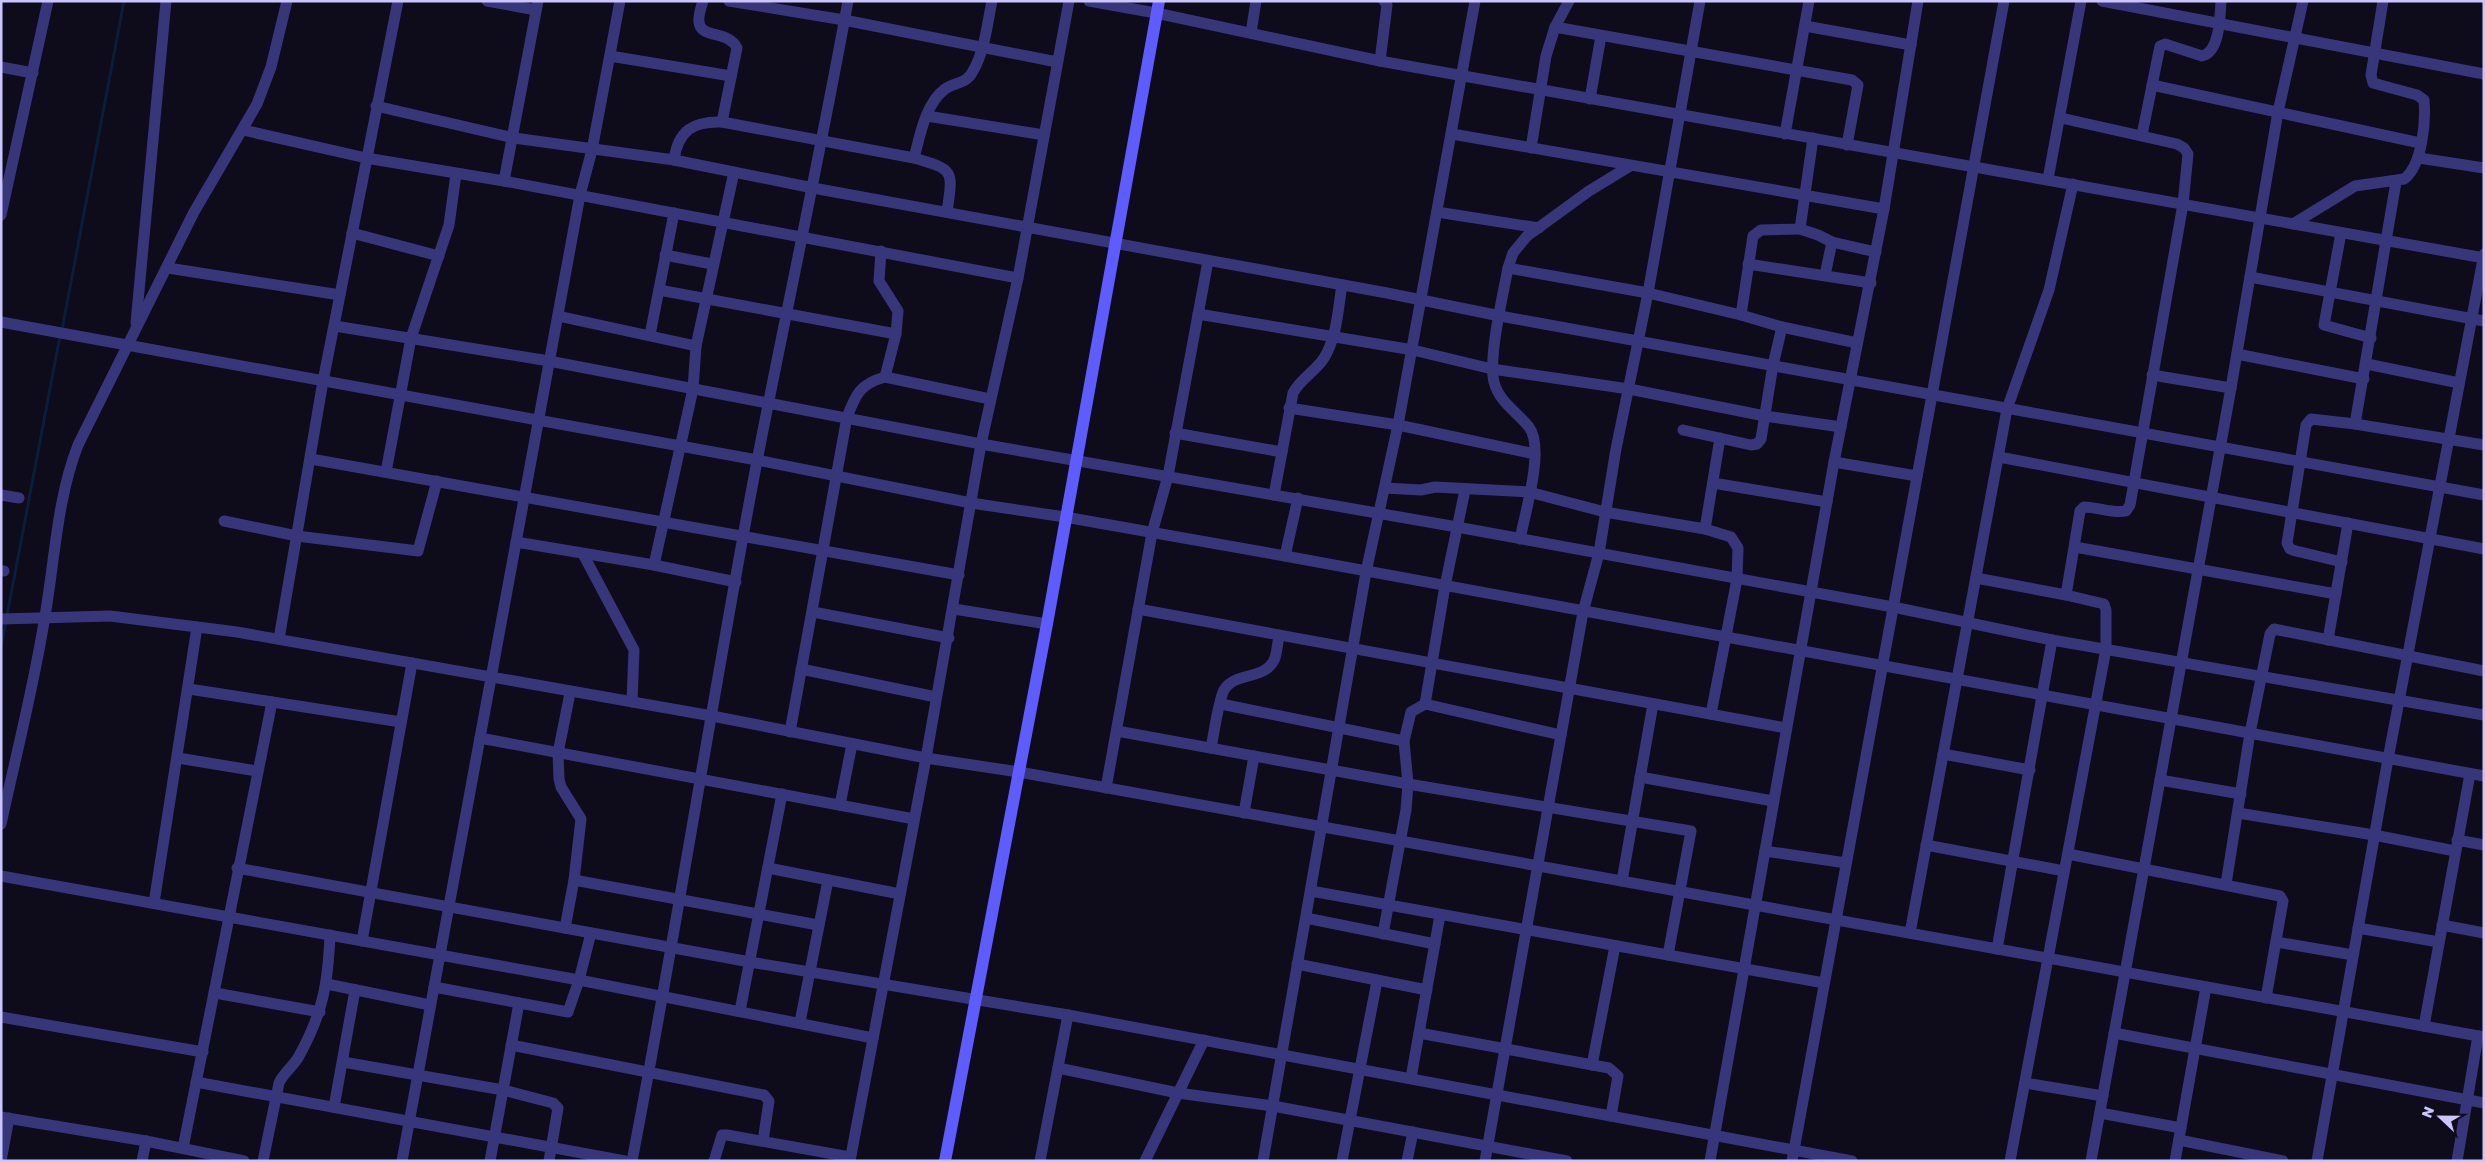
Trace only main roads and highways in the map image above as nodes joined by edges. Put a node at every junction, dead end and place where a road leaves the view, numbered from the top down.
1 (1158, 7) edge
2 (945, 1161) edge

1 - 2 main road

